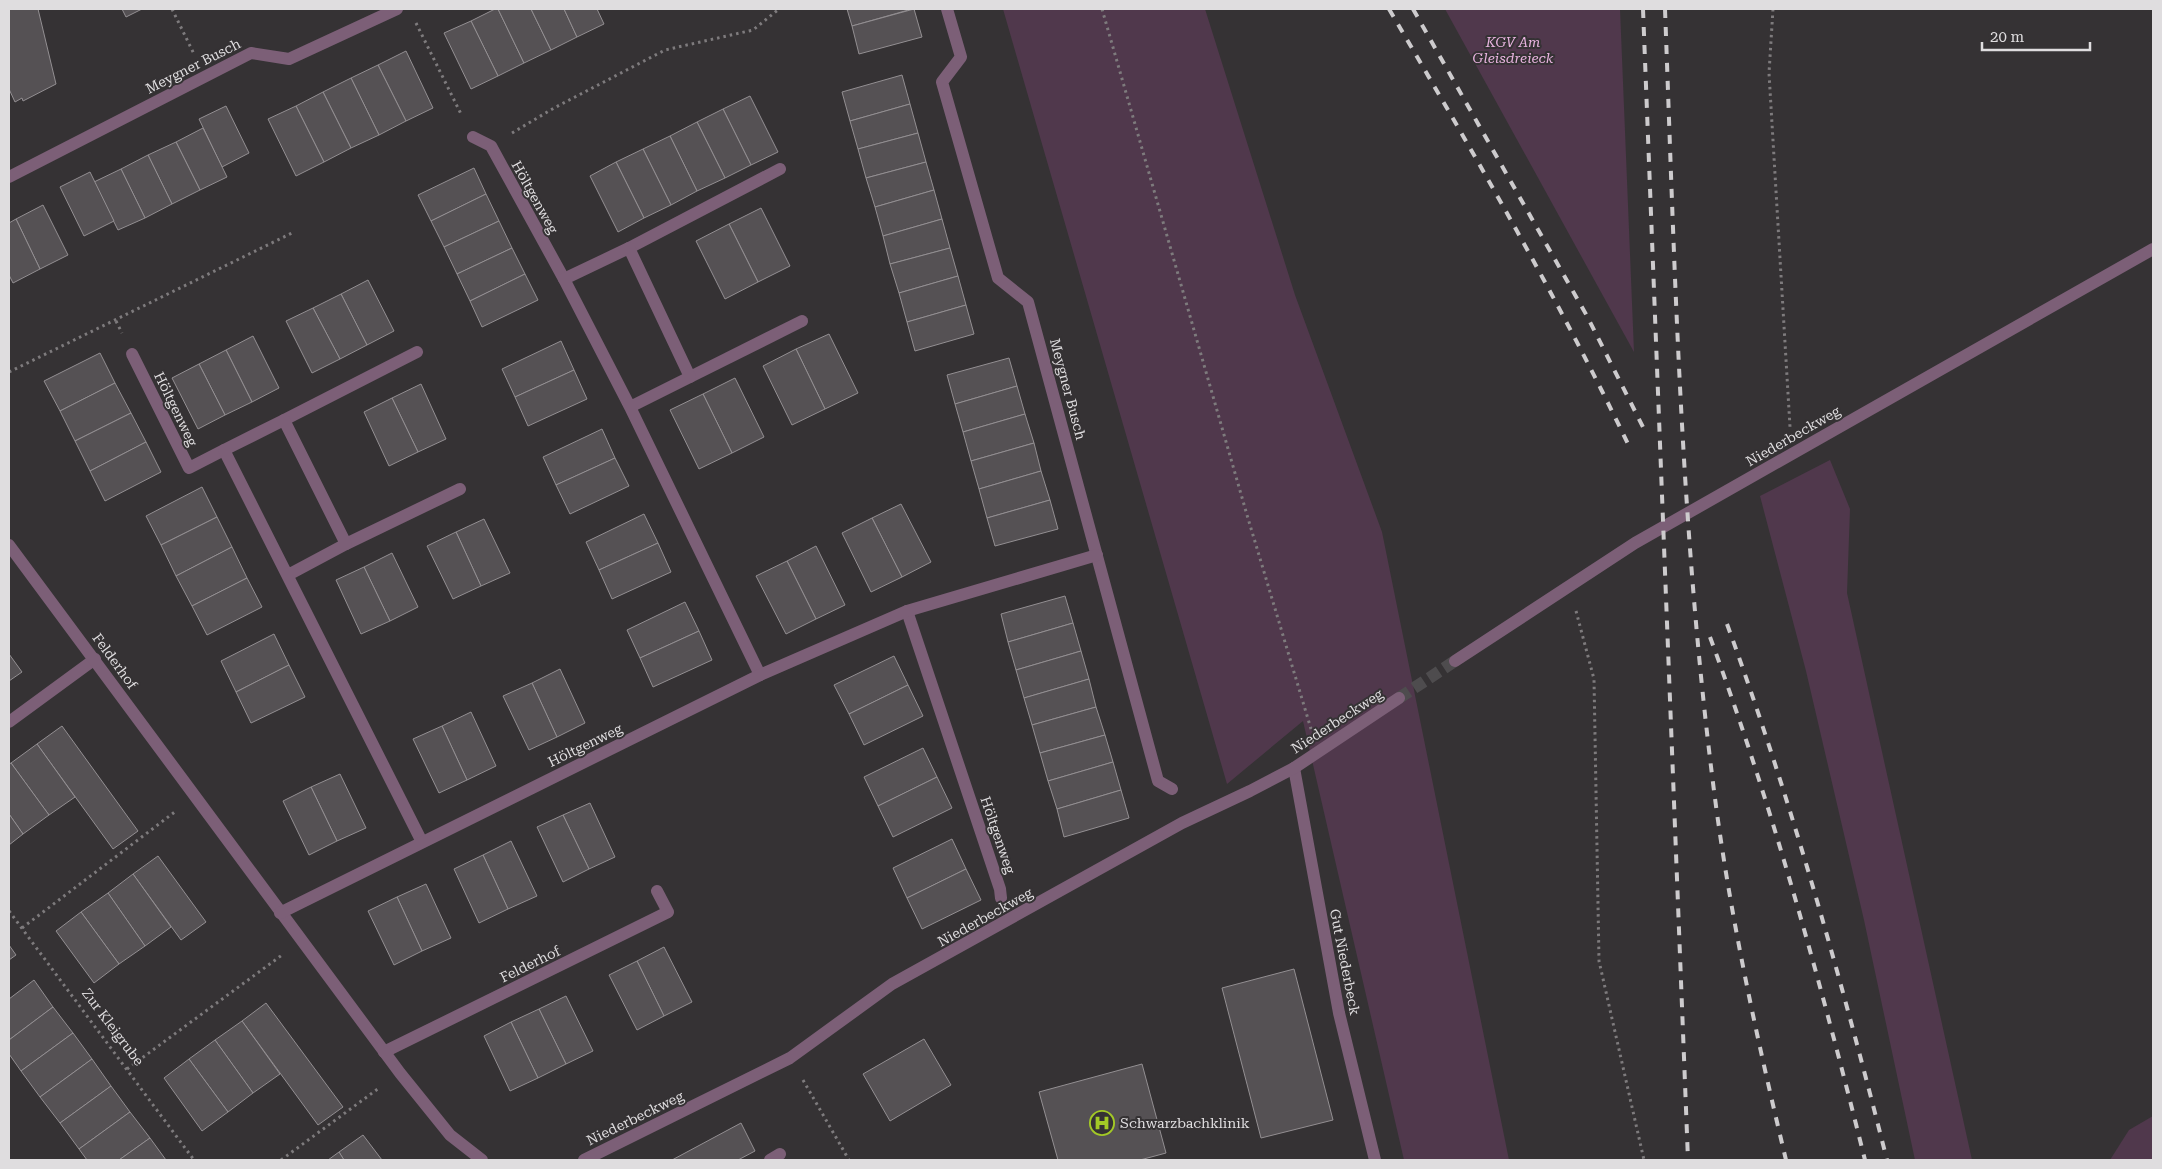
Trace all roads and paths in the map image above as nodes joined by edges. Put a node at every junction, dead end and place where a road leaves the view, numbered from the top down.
1 (172, 9) edge
2 (397, 9) edge
3 (779, 9) edge
4 (947, 9) edge
5 (1102, 9) edge
6 (1772, 9) edge
7 (412, 15) dead end
8 (205, 77) junction
9 (473, 137) joint
10 (490, 146) junction
11 (780, 169) dead end
12 (9, 178) edge
13 (292, 233) dead end
14 (629, 248) junction
15 (2153, 248) edge
16 (564, 279) junction
17 (802, 321) dead end
18 (417, 352) dead end
19 (132, 354) dead end
20 (9, 372) edge
21 (690, 377) junction
22 (630, 407) junction
23 (284, 420) junction
24 (1800, 449) junction
25 (224, 450) junction
26 (460, 489) dead end
27 (9, 544) edge
28 (346, 544) junction
29 (1097, 555) junction
30 (288, 575) junction
31 (1570, 585) junction
32 (907, 611) junction
33 (95, 659) junction
34 (1455, 661) tunnel mouth
35 (760, 675) junction
36 (1400, 698) tunnel mouth
37 (9, 722) edge
38 (1319, 751) junction
39 (1294, 768) junction
40 (1172, 789) dead end
41 (195, 797) junction
42 (422, 842) junction
43 (658, 891) dead end
44 (1001, 898) dead end
45 (9, 911) edge
46 (280, 913) junction
47 (22, 928) junction
48 (300, 941) junction
49 (384, 1052) junction
50 (790, 1058) junction
51 (127, 1070) junction
52 (400, 1073) junction
53 (194, 1160) edge
54 (281, 1160) edge
55 (482, 1160) edge
56 (584, 1160) edge
57 (849, 1160) edge
58 (1375, 1160) edge
59 (1644, 1160) edge

1 - 8 path
2 - 8 street, Meygner Busch
3 - 10 path
4 - 29 street, Meygner Busch
5 - 38 path
6 - 24 path
7 - 9 path
8 - 12 street, Meygner Busch
9 - 10 street
10 - 16 street, Höltgenweg
11 - 14 street
13 - 20 path
14 - 16 street
14 - 21 street
15 - 24 street, Niederbeckweg
16 - 22 street, Höltgenweg
17 - 21 street
18 - 23 street, Höltgenweg
19 - 25 street, Höltgenweg
21 - 22 street
22 - 35 street, Höltgenweg
23 - 25 street, Höltgenweg
23 - 28 street
24 - 31 street, Niederbeckweg
25 - 30 street
26 - 28 street
27 - 33 street, Felderhof
28 - 30 street
29 - 32 street, Höltgenweg
29 - 40 street, Meygner Busch
30 - 42 street
31 - 34 street, Niederbeckweg
31 - 59 path
32 - 35 street, Höltgenweg
32 - 44 street, Höltgenweg
33 - 37 street
33 - 41 street, Felderhof
35 - 42 street, Höltgenweg
36 - 38 street, Niederbeckweg
38 - 39 street, Niederbeckweg
39 - 50 street, Niederbeckweg
39 - 58 street, Gut Niederbeck
41 - 46 street, Felderhof
41 - 47 path
42 - 46 street, Höltgenweg
43 - 49 street, Felderhof
45 - 47 path, Zur Kleigrube
46 - 48 street, Felderhof
47 - 51 path, Zur Kleigrube
48 - 49 street, Felderhof
48 - 51 path
49 - 52 street, Felderhof
50 - 56 street, Niederbeckweg
50 - 57 path
51 - 53 path, Zur Kleigrube
52 - 54 path
52 - 55 street, Felderhof

